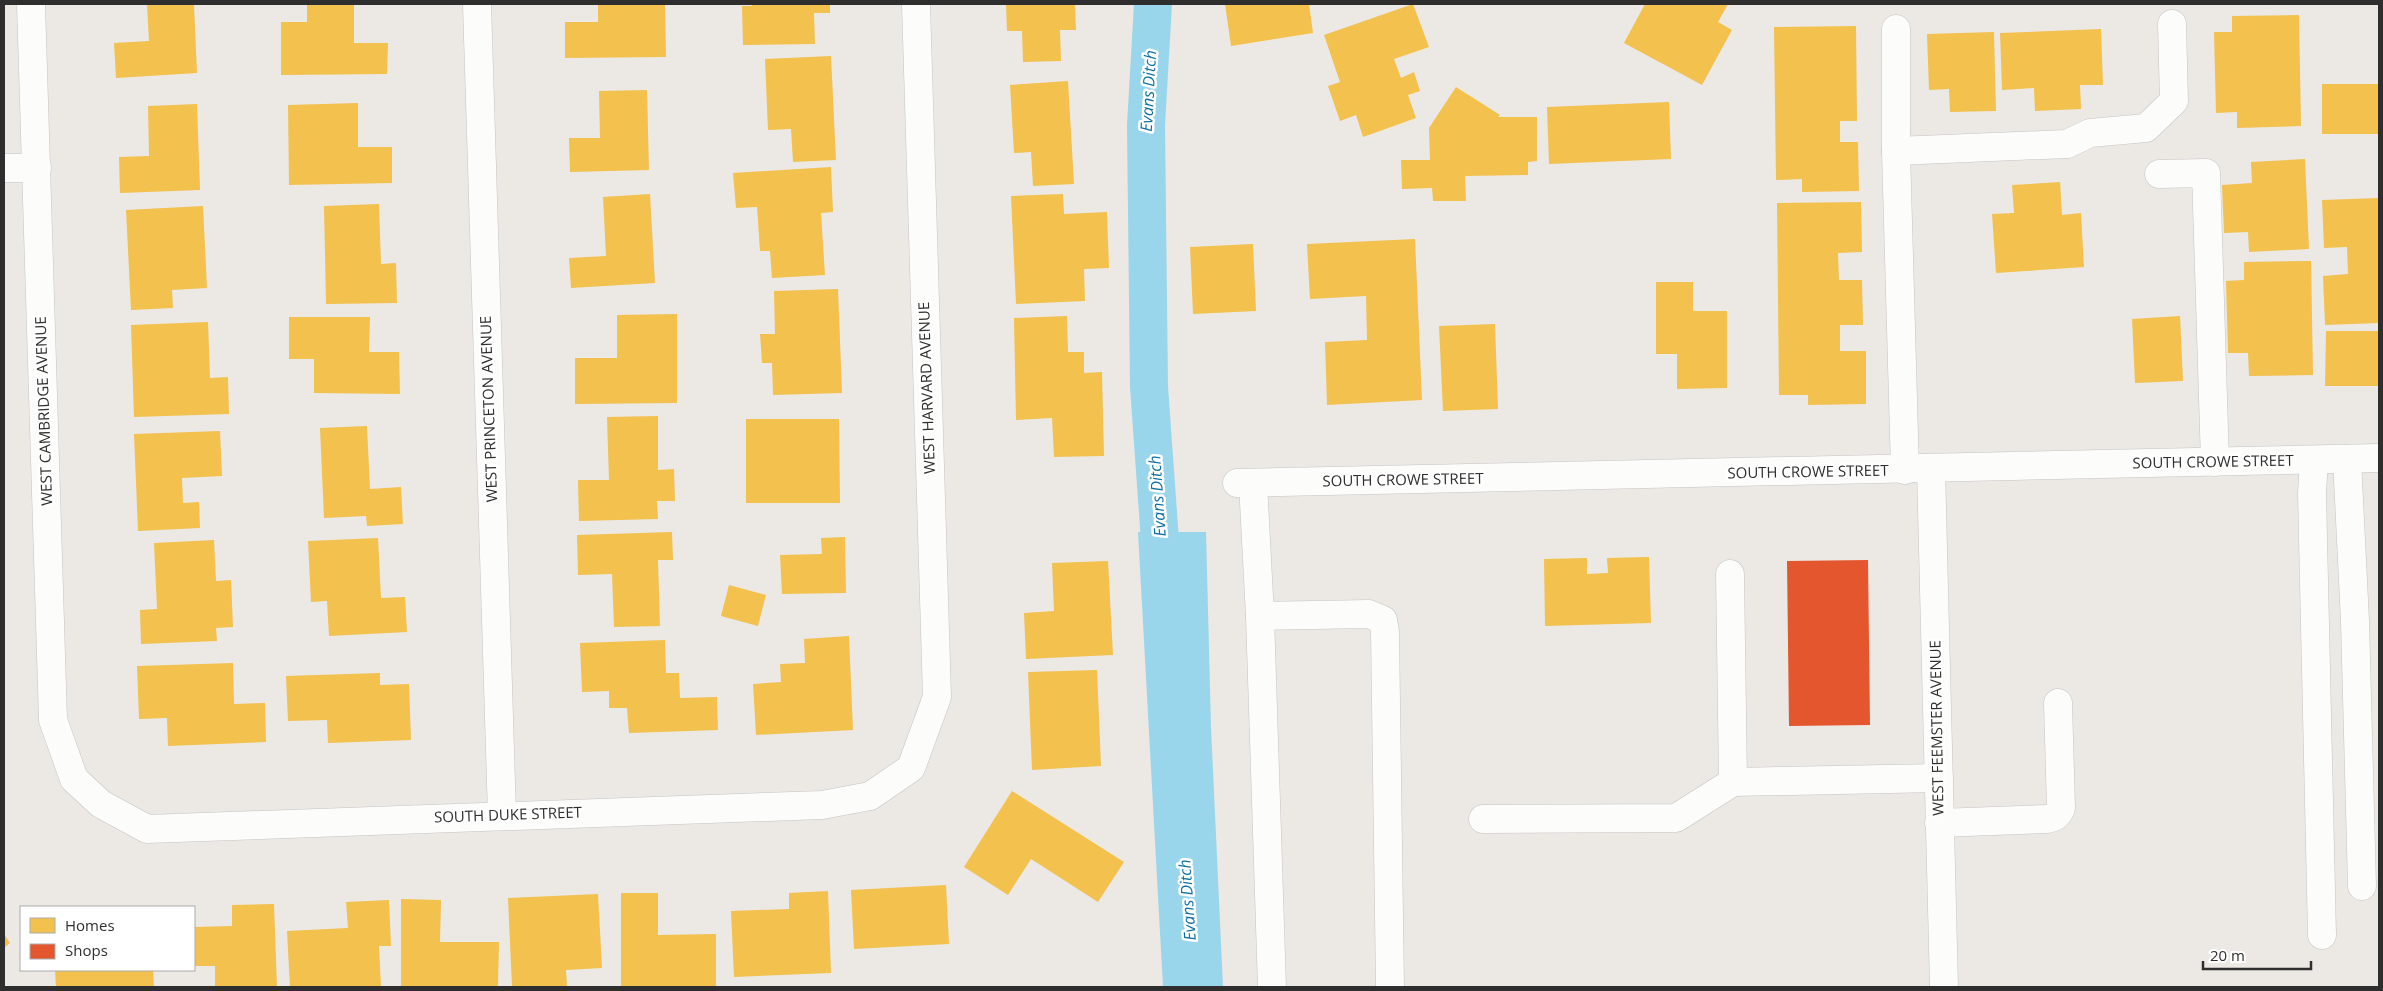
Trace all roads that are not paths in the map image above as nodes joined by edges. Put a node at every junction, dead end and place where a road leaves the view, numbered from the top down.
1 (32, 4) edge
2 (477, 4) edge
3 (916, 4) edge
4 (2172, 24) dead end
5 (1896, 29) dead end
6 (1896, 151) junction
7 (4, 168) edge
8 (37, 168) junction
9 (2160, 174) dead end
10 (2379, 458) edge
11 (2347, 459) junction
12 (2314, 460) junction
13 (2215, 462) junction
14 (1918, 470) junction
15 (1730, 574) dead end
16 (1260, 616) junction
17 (2058, 703) dead end
18 (911, 768) joint
19 (1939, 778) junction
20 (1733, 782) junction
21 (101, 804) joint
22 (502, 815) junction
23 (1483, 819) dead end
24 (1940, 823) junction
25 (2362, 886) dead end
26 (2322, 935) dead end
27 (1272, 987) edge
28 (1390, 987) edge
29 (1944, 987) edge

1 - 8 street, WEST CAMBRIDGE AVENUE
2 - 22 street, WEST PRINCETON AVENUE
3 - 18 street, WEST HARVARD AVENUE
4 - 6 street
5 - 6 street, WEST FEEMSTER AVENUE
6 - 14 street, WEST FEEMSTER AVENUE
7 - 8 street
8 - 21 street, WEST CAMBRIDGE AVENUE
9 - 13 street
10 - 11 street, SOUTH CROWE STREET
11 - 12 street, SOUTH CROWE STREET
11 - 25 street
12 - 13 street, SOUTH CROWE STREET
12 - 26 street
13 - 14 street, SOUTH CROWE STREET
14 - 16 street, SOUTH CROWE STREET
14 - 19 street, WEST FEEMSTER AVENUE
15 - 20 street
16 - 27 street
16 - 28 street
17 - 24 street
18 - 22 street, SOUTH DUKE STREET
19 - 20 street
19 - 24 street, WEST FEEMSTER AVENUE
20 - 23 street
21 - 22 street, SOUTH DUKE STREET
24 - 29 street, WEST FEEMSTER AVENUE

